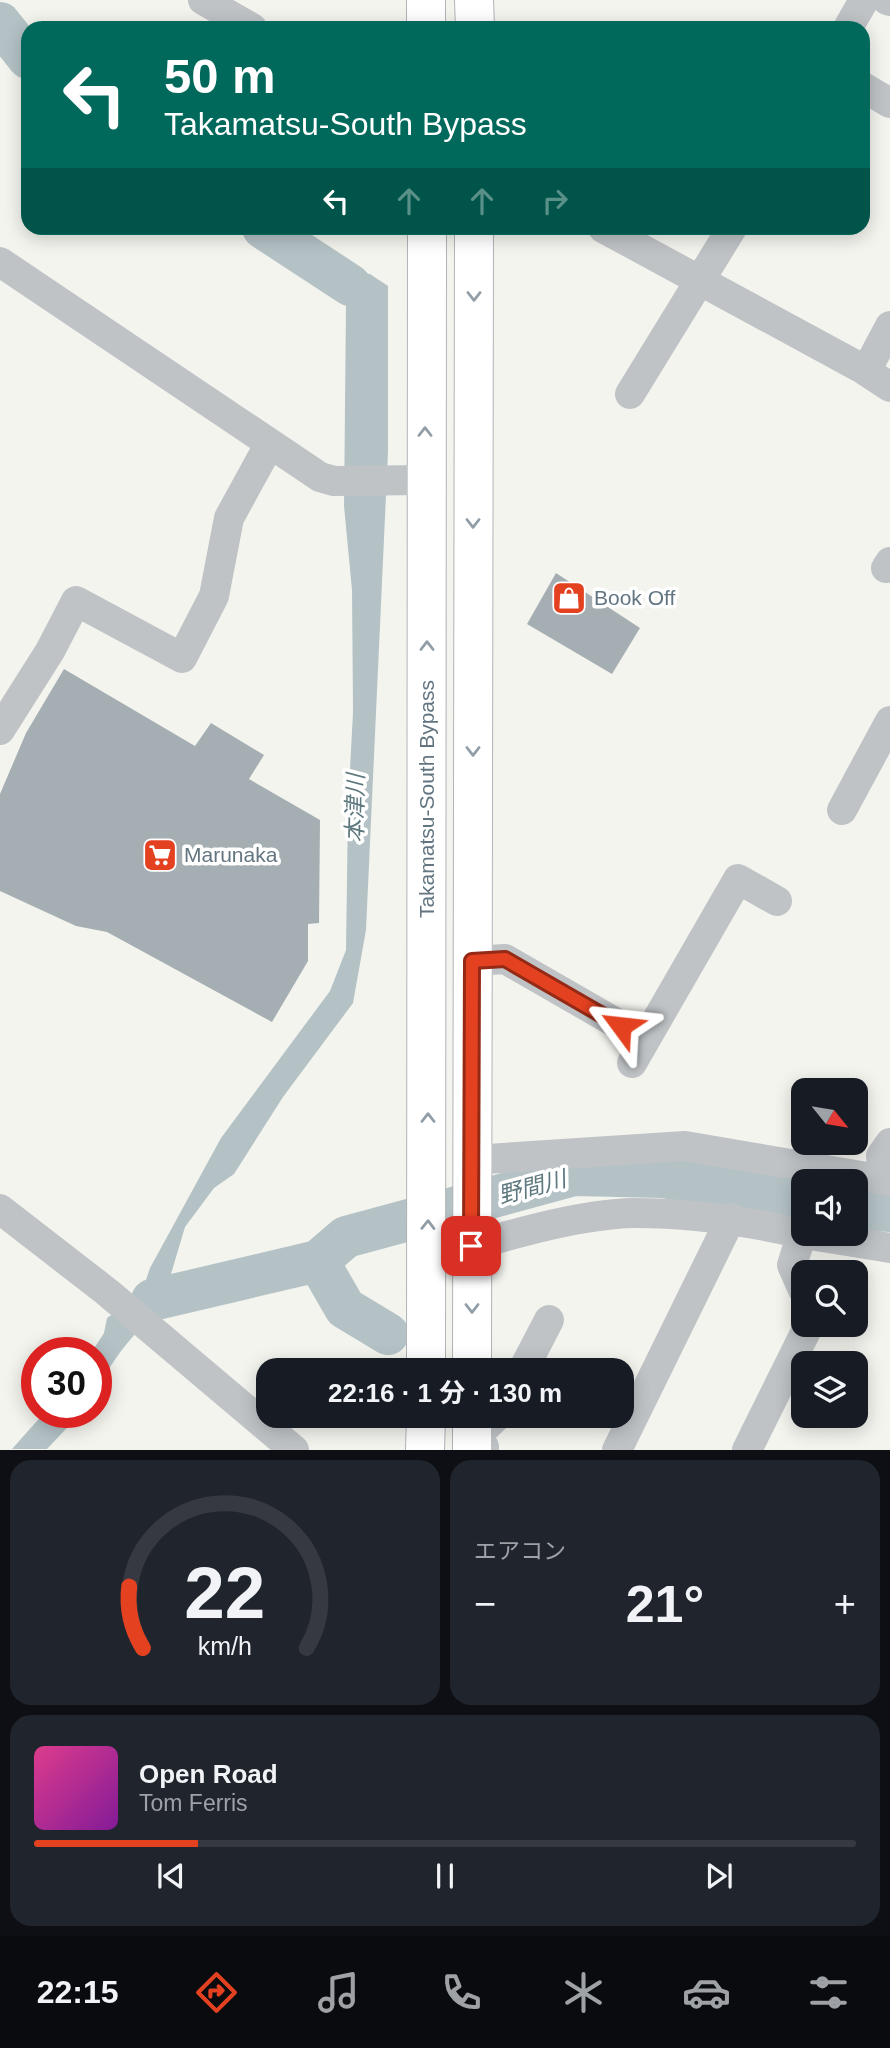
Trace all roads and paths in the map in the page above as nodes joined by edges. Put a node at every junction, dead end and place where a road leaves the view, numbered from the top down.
1 (203, 0) edge
2 (426, 0) edge
3 (474, 0) edge
4 (864, 0) edge
5 (240, 21) edge
6 (426, 21) edge
7 (474, 21) edge
8 (852, 21) edge
9 (870, 91) edge
10 (890, 103) edge
11 (426, 235) edge
12 (474, 235) edge
13 (615, 235) edge
14 (728, 235) edge
15 (0, 262) edge
16 (700, 283) junction
17 (890, 326) edge
18 (878, 379) edge
19 (630, 394) dead end
20 (269, 445) junction
21 (407, 480) junction
22 (890, 721) edge
23 (0, 730) edge
24 (842, 810) dead end
25 (777, 901) dead end
26 (472, 961) junction
27 (890, 1143) edge
28 (472, 1167) junction
29 (887, 1181) edge
30 (0, 1209) edge
31 (730, 1218) junction
32 (791, 1231) edge
33 (868, 1244) edge
34 (471, 1246) junction
35 (890, 1248) edge
36 (549, 1320) dead end
37 (803, 1337) edge
38 (426, 1358) edge
39 (472, 1358) edge
40 (529, 1358) edge
41 (426, 1428) edge
42 (295, 1450) edge
43 (425, 1450) edge
44 (617, 1450) edge
45 (747, 1450) edge

1 - 5 street
2 - 6 highway
3 - 7 highway
4 - 8 street
9 - 10 street
21 -> 11 highway, Takamatsu-South Bypass
12 -> 26 highway
13 - 16 street
14 - 16 street
15 - 20 street
16 - 18 street
16 - 19 street
17 - 18 street
20 - 21 street
20 - 23 street
38 -> 21 highway, Takamatsu-South Bypass
22 - 24 street
25 - 26 street
26 - 28 highway
27 - 29 street
28 - 29 street
28 - 34 highway
30 - 42 street
31 - 32 street
31 - 34 street
31 - 44 street
33 - 35 street
34 -> 39 highway
36 - 40 street
37 - 45 street
41 - 43 highway

